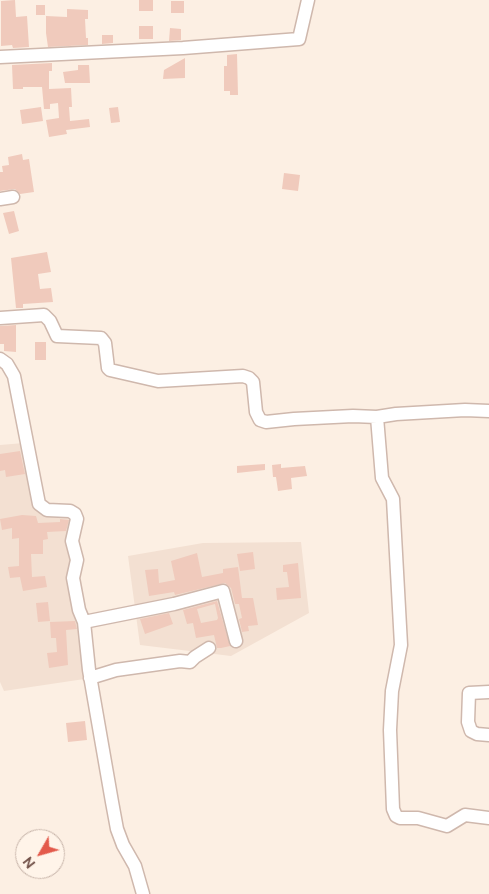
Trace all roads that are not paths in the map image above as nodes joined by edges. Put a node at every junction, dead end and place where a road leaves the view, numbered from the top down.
1 (308, 0) edge
2 (0, 57) edge
3 (13, 197) dead end
4 (0, 199) edge
5 (0, 318) edge
6 (0, 359) edge
7 (489, 411) edge
8 (377, 417) junction
9 (84, 622) junction
10 (236, 641) dead end
11 (209, 648) dead end
12 (90, 678) junction
13 (489, 692) edge
14 (489, 735) edge
15 (489, 818) edge
16 (143, 894) edge

1 - 2 street
3 - 4 street
5 - 8 street
6 - 9 street
7 - 8 street
8 - 15 street
9 - 10 street
9 - 12 street
11 - 12 street
12 - 16 street
13 - 14 street

